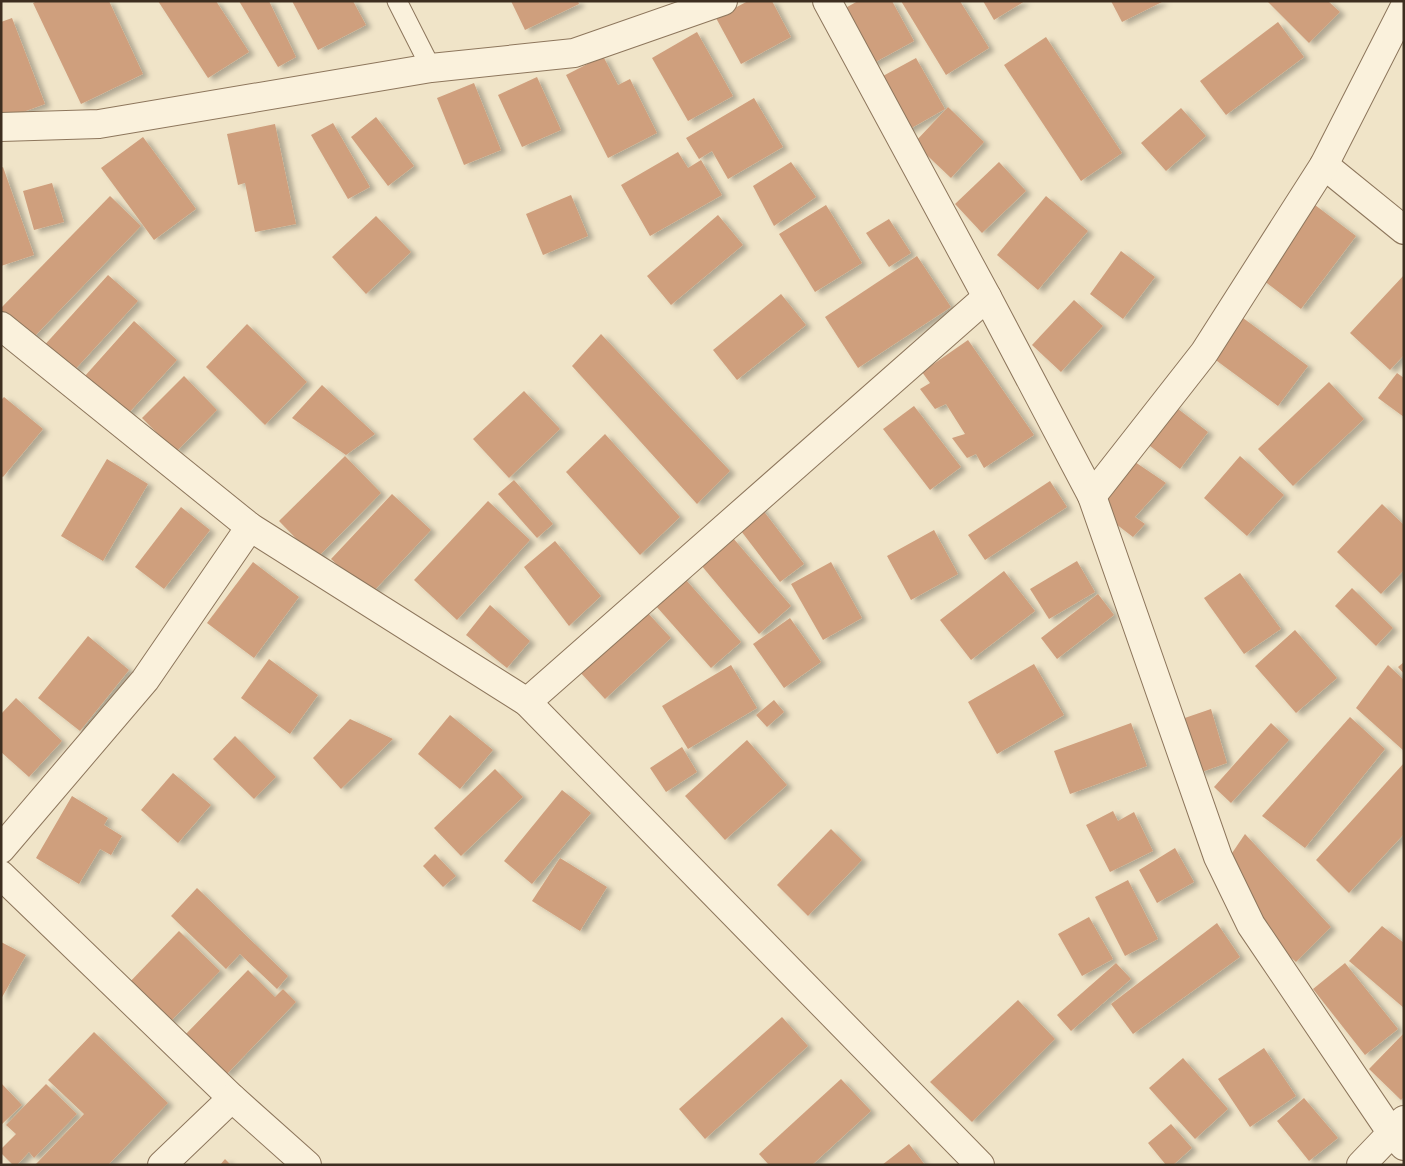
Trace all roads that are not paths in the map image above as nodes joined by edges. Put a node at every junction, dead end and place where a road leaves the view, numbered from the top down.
1 (397, 1) edge
2 (723, 1) edge
3 (826, 1) edge
4 (1404, 8) edge
5 (431, 68) junction
6 (1, 127) edge
7 (1324, 165) junction
8 (1404, 230) edge
9 (987, 297) junction
10 (1, 326) edge
11 (1092, 496) junction
12 (250, 527) junction
13 (527, 702) junction
14 (1, 849) edge
15 (1, 875) edge
16 (232, 1098) junction
17 (1400, 1133) edge
18 (162, 1165) edge
19 (307, 1165) edge
20 (980, 1165) edge
21 (1361, 1165) edge

1 - 5 lane
2 - 5 street
3 - 9 street
4 - 7 street
5 - 6 street
7 - 8 street
7 - 11 street
9 - 11 street
9 - 13 street
10 - 12 street
11 - 17 street
12 - 13 street
12 - 14 street
13 - 20 street
15 - 16 street
16 - 18 street
16 - 19 street
17 - 21 street

